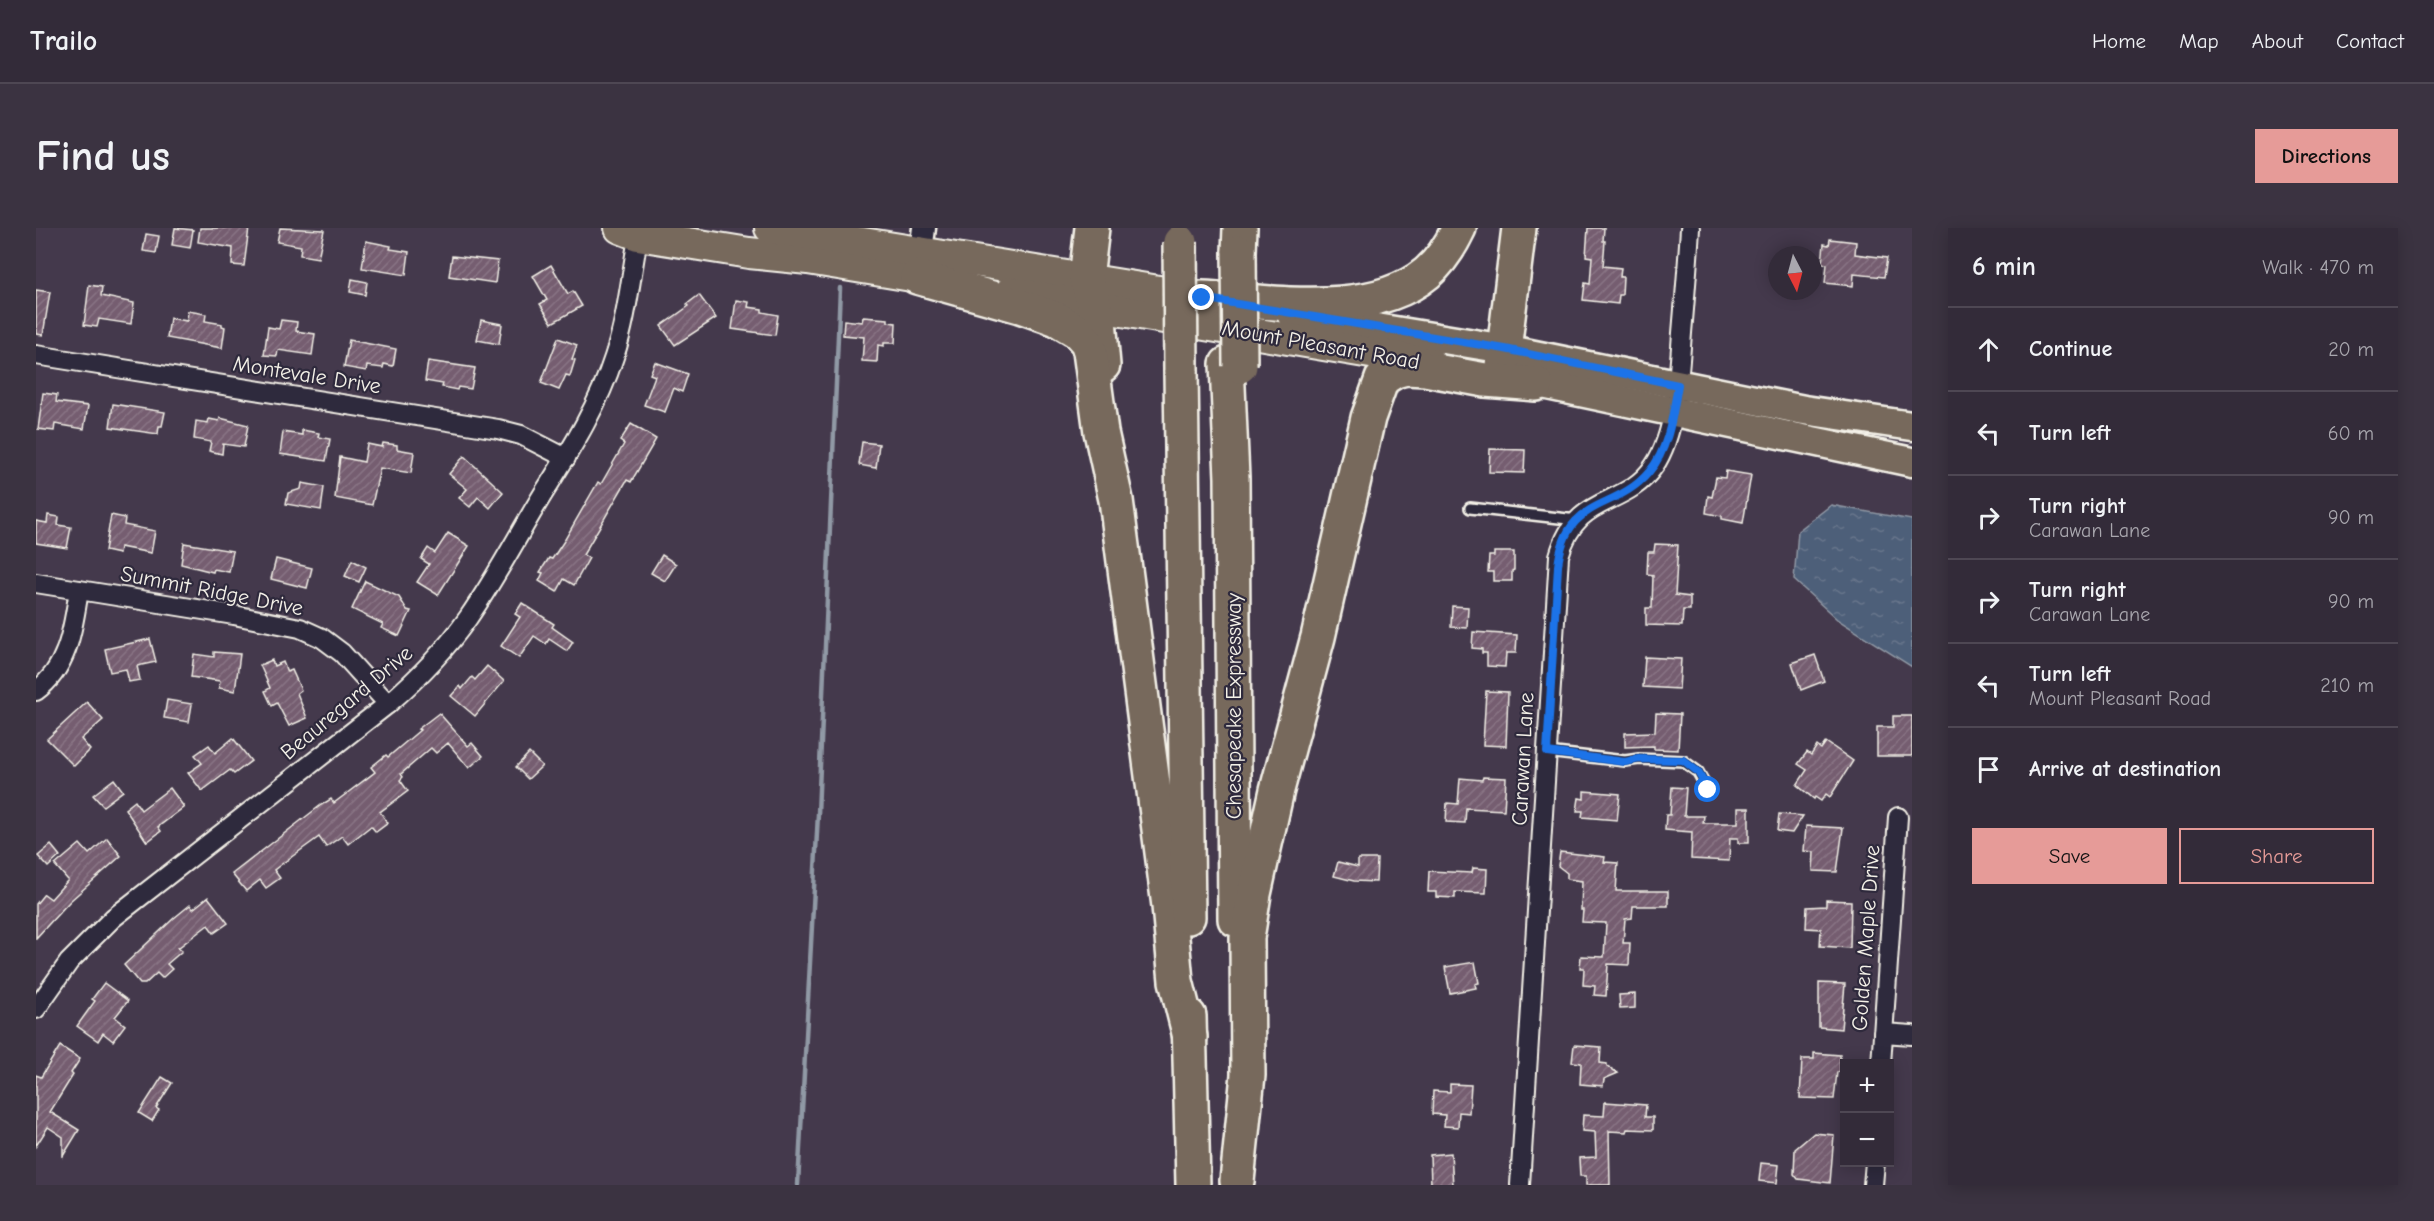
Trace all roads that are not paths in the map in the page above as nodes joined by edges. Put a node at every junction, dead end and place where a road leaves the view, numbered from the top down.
1 (770, 228) edge
2 (1092, 228) edge
3 (1459, 228) edge
4 (1519, 228) edge
5 (1690, 228) edge
6 (633, 230) edge
7 (1179, 235) edge
8 (1232, 240) edge
9 (920, 252) edge
10 (1090, 292) junction
11 (1202, 298) junction
12 (36, 355) edge
13 (1503, 362) junction
14 (1536, 384) junction
15 (1676, 398) junction
16 (1912, 426) edge
17 (566, 458) junction
18 (1912, 462) edge
19 (1116, 500) junction
20 (1470, 508) dead end
21 (1577, 520) junction
22 (36, 583) edge
23 (79, 590) junction
24 (36, 691) edge
25 (388, 704) junction
26 (1547, 752) junction
27 (1708, 790) dead end
28 (1898, 817) dead end
29 (36, 1009) edge
30 (1883, 1033) junction
31 (1912, 1035) edge
32 (1190, 1037) junction
33 (1881, 1059) edge
34 (1875, 1167) edge
35 (1237, 1183) edge
36 (1193, 1185) edge
37 (1520, 1185) edge
38 (1873, 1185) edge

1 - 9 highway, Mount Pleasant Road
2 - 10 highway
3 - 11 highway
4 - 13 highway
5 - 15 street, Carawan Lane
6 - 9 highway, Mount Pleasant Road
6 - 17 street, Beauregard Drive
7 - 32 highway, Chesapeake Expressway, bridge
8 - 35 highway, Chesapeake Expressway
9 - 10 highway, Mount Pleasant Road
9 - 19 highway
10 - 11 highway, Mount Pleasant Road
10 - 13 highway, Mount Pleasant Road
10 - 19 highway
11 - 13 main road, Mount Pleasant Road
12 - 17 street, Montevale Drive
13 - 14 main road, Mount Pleasant Road
13 - 15 main road, Mount Pleasant Road
14 - 15 main road, Mount Pleasant Road
14 - 35 highway
15 - 16 main road, Mount Pleasant Road
15 - 18 main road, Mount Pleasant Road
15 - 21 street, Carawan Lane
17 - 25 street, Beauregard Drive
19 - 32 highway
20 - 21 lane
21 - 26 street, Carawan Lane
22 - 23 street, Summit Ridge Drive
23 - 24 street
23 - 25 street, Summit Ridge Drive
25 - 29 street, Beauregard Drive
26 - 27 lane
26 - 37 street, Carawan Lane
28 - 30 street, Golden Maple Drive
30 - 31 street
30 - 33 street, Golden Maple Drive
32 - 36 highway, Chesapeake Expressway
34 - 38 street

